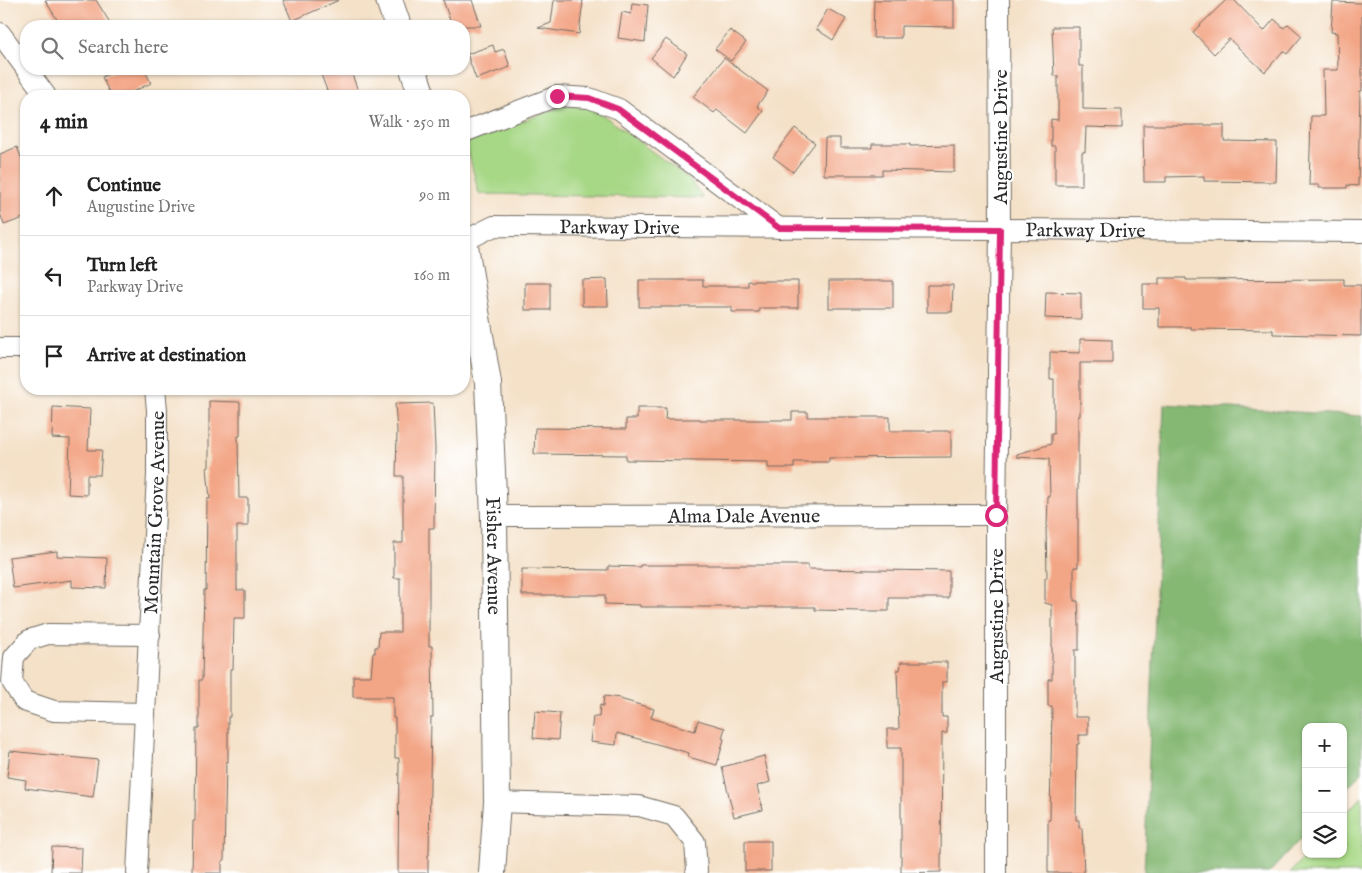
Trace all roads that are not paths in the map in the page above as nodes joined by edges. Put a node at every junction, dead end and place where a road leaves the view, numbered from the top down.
1 (389, 0) edge
2 (999, 0) edge
3 (396, 20) edge
4 (0, 33) edge
5 (20, 60) edge
6 (31, 75) edge
7 (415, 75) edge
8 (42, 90) edge
9 (420, 90) edge
10 (470, 130) edge
11 (779, 228) junction
12 (1000, 229) junction
13 (1362, 232) edge
14 (470, 237) edge
15 (470, 276) edge
16 (0, 348) edge
17 (20, 348) edge
18 (156, 395) edge
19 (996, 515) junction
20 (494, 516) junction
21 (150, 635) junction
22 (145, 713) junction
23 (497, 802) junction
24 (137, 873) edge
25 (492, 873) edge
26 (696, 873) edge
27 (996, 873) edge

1 - 3 street
2 - 12 street, Augustine Drive
4 - 5 street
6 - 8 street
7 - 9 street
10 - 11 street
11 - 12 street, Parkway Drive
11 - 14 street, Parkway Drive
12 - 13 street, Parkway Drive
12 - 19 street, Augustine Drive
15 - 20 street, Fisher Avenue
16 - 17 street
18 - 21 street, Mountain Grove Avenue
19 - 20 street, Alma Dale Avenue
19 - 27 street, Augustine Drive
20 - 23 street, Fisher Avenue
21 - 22 street, Mountain Grove Avenue
21 - 22 street, Mountain Grove Avenue
22 - 24 street, Mountain Grove Avenue
23 - 25 street, Fisher Avenue
23 - 26 street

